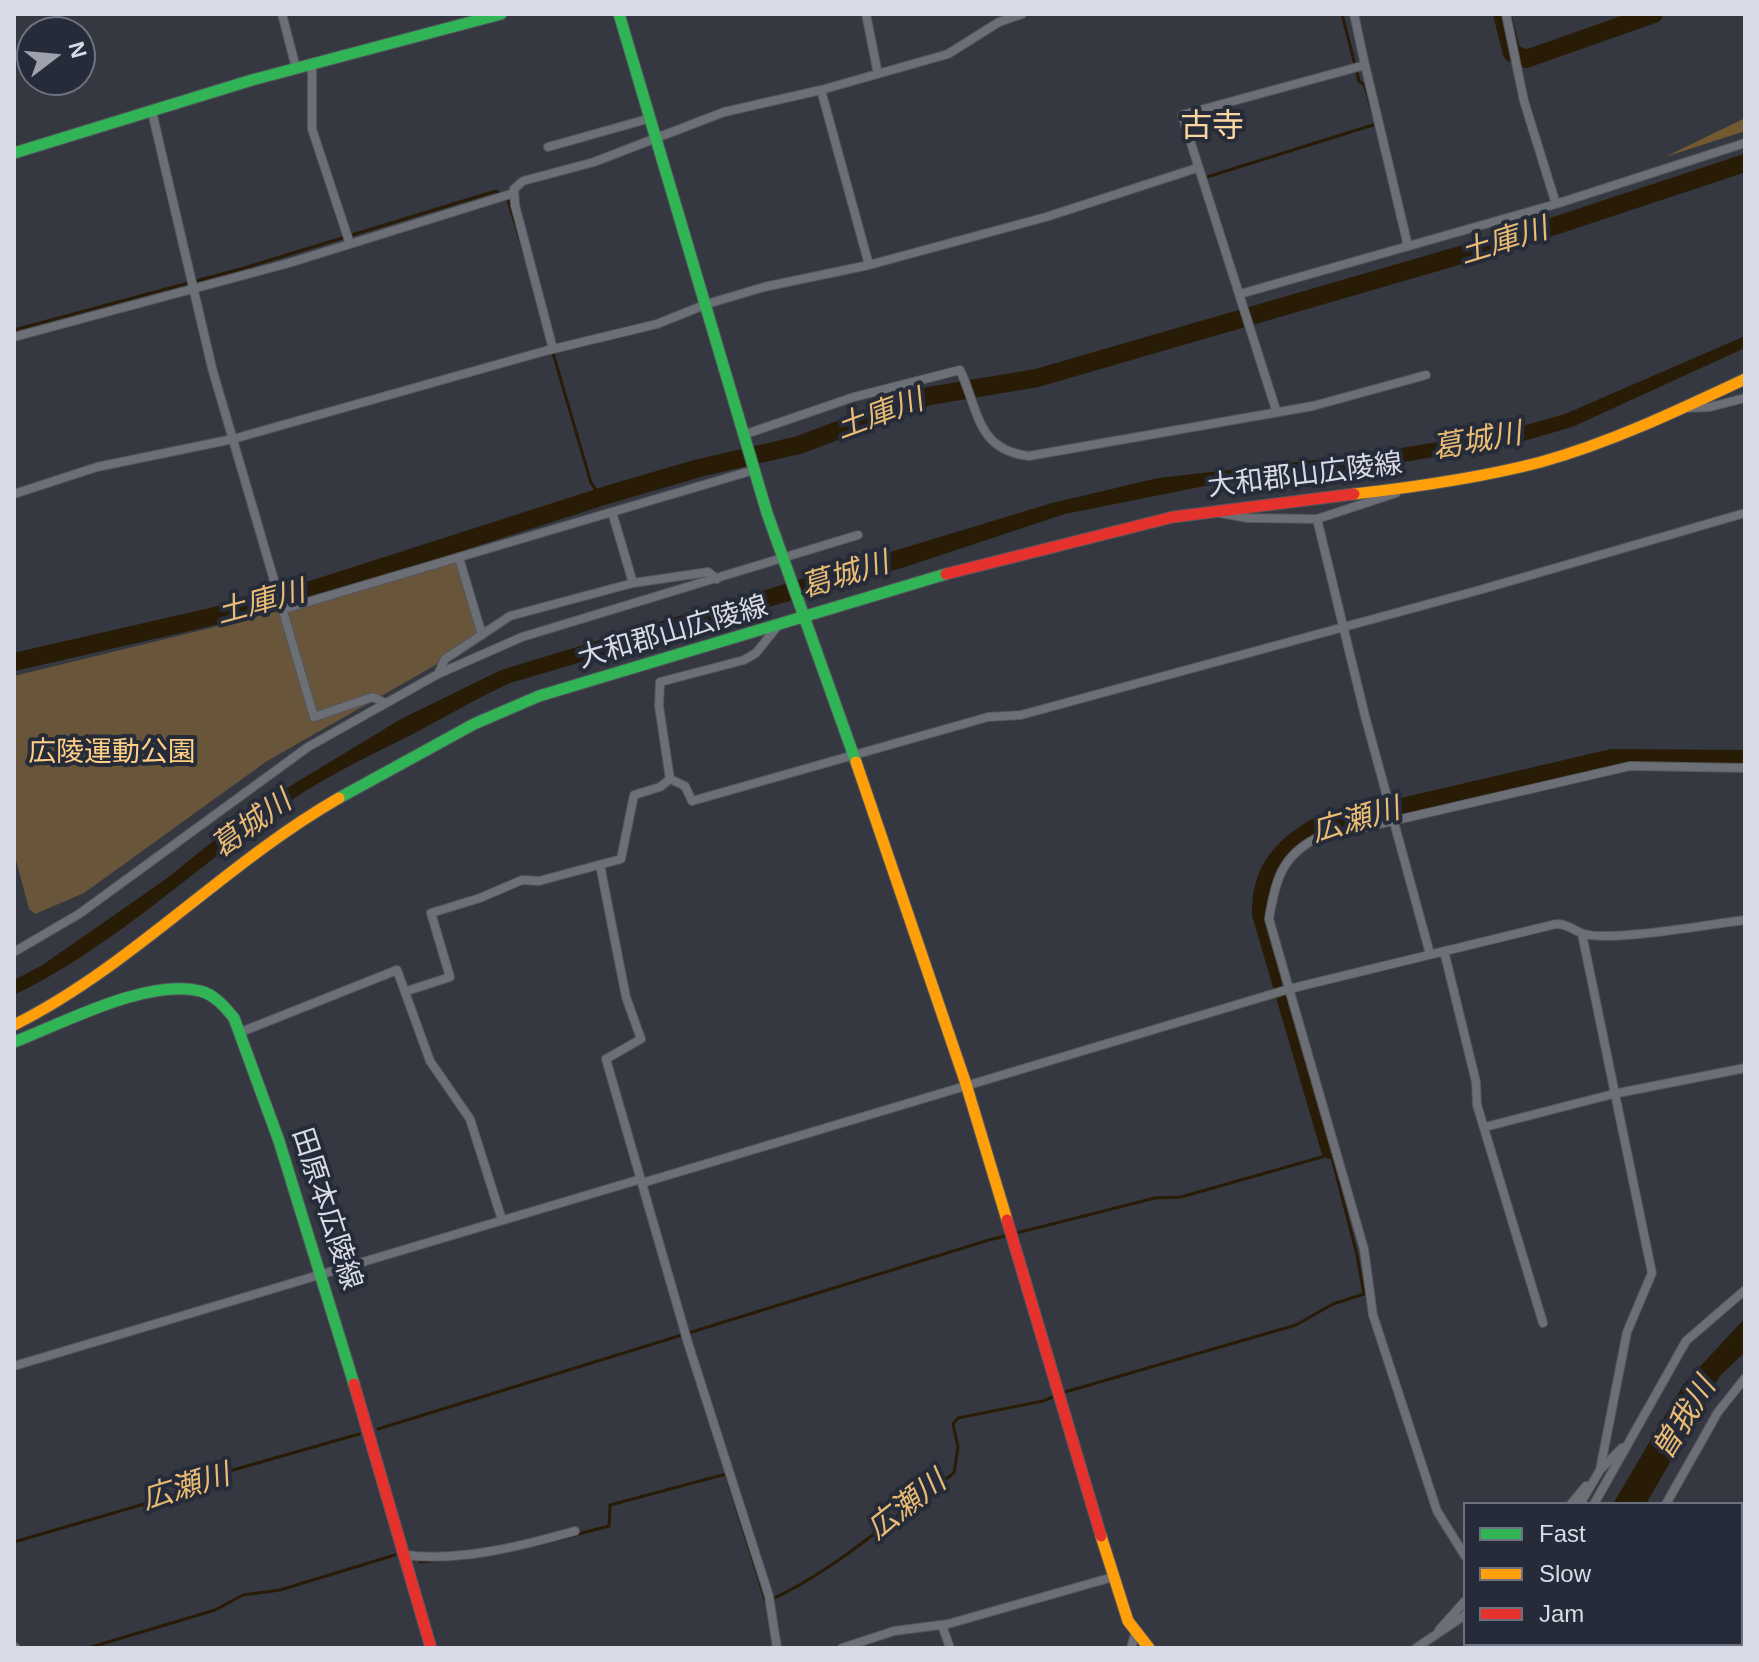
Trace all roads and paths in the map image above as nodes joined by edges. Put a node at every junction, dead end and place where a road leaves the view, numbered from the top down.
1 (282, 14) edge
2 (501, 14) edge
3 (619, 14) edge
4 (866, 14) edge
5 (1022, 14) edge
6 (1354, 14) edge
7 (1506, 14) edge
8 (465, 18) edge
9 (312, 65) junction
10 (1365, 65) junction
11 (296, 68) junction
12 (878, 74) junction
13 (821, 90) junction
14 (152, 112) junction
15 (651, 118) junction
16 (658, 140) junction
17 (1745, 143) edge
18 (548, 147) dead end
19 (14, 153) edge
20 (1197, 168) junction
21 (514, 193) junction
22 (1556, 204) junction
23 (350, 244) junction
24 (1408, 246) junction
25 (869, 265) junction
26 (192, 289) junction
27 (1240, 294) junction
28 (707, 304) junction
29 (14, 337) edge
30 (549, 350) junction
31 (1426, 375) dead end
32 (1745, 379) edge
33 (1745, 398) edge
34 (1680, 408) junction
35 (1276, 410) junction
36 (743, 435) junction
37 (233, 439) junction
38 (754, 470) junction
39 (1418, 485) junction
40 (14, 494) edge
41 (1212, 511) junction
42 (612, 512) junction
43 (1745, 513) edge
44 (1317, 519) junction
45 (858, 535) dead end
46 (459, 558) junction
47 (781, 558) junction
48 (717, 579) junction
49 (633, 583) junction
50 (284, 609) junction
51 (803, 620) junction
52 (1344, 627) junction
53 (776, 628) junction
54 (482, 635) junction
55 (438, 674) junction
56 (385, 703) junction
57 (853, 753) junction
58 (1745, 768) edge
59 (670, 779) junction
60 (1395, 820) junction
61 (600, 865) junction
62 (1745, 920) edge
63 (1582, 934) junction
64 (1444, 951) junction
65 (14, 952) edge
66 (1430, 954) junction
67 (1289, 989) junction
68 (407, 991) junction
69 (14, 1025) edge
70 (241, 1032) junction
71 (14, 1042) edge
72 (1745, 1068) edge
73 (966, 1084) junction
74 (1613, 1094) junction
75 (1485, 1127) junction
76 (642, 1181) junction
77 (502, 1220) junction
78 (321, 1272) junction
79 (1745, 1290) edge
80 (1543, 1323) dead end
81 (14, 1366) edge
82 (1745, 1378) edge
83 (1628, 1442) junction
84 (1600, 1470) junction
85 (1573, 1502) edge
86 (1581, 1502) edge
87 (1595, 1502) edge
88 (1667, 1502) edge
89 (575, 1531) dead end
90 (1463, 1553) edge
91 (405, 1555) junction
92 (1113, 1577) junction
93 (1463, 1603) edge
94 (1463, 1616) edge
95 (942, 1625) junction
96 (1136, 1631) junction
97 (1434, 1636) junction
98 (431, 1648) edge
99 (777, 1648) edge
100 (842, 1648) edge
101 (950, 1648) edge
102 (1131, 1648) edge
103 (1149, 1648) edge
104 (1416, 1648) edge

1 - 11 street
2 - 8 main road
3 - 15 main road
4 - 12 street
5 - 12 street
6 - 10 street
7 - 22 street
8 - 9 main road
9 - 11 main road
9 - 23 street
10 - 20 street
10 - 24 street
11 - 14 main road
12 - 13 street
13 - 16 street
13 - 25 street
14 - 19 main road
14 - 26 street
15 - 16 main road
15 - 18 street
16 - 21 street
16 - 28 main road
17 - 22 street
20 - 25 street
20 - 27 street
21 - 23 street
21 - 30 street
22 - 24 street
23 - 26 street
24 - 27 street
25 - 28 street
26 - 29 street
26 - 37 street
27 - 35 street
28 - 30 street
28 - 36 main road
30 - 37 street
31 - 35 street
32 - 34 main road, 大和郡山広陵線
33 - 34 street
34 - 39 main road, 大和郡山広陵線
35 - 36 street
36 - 38 main road
37 - 40 street
37 - 50 street
38 - 42 street
38 - 47 main road
39 - 41 main road, 大和郡山広陵線
39 - 44 street
41 - 44 street
41 - 51 main road, 大和郡山広陵線
42 - 46 street
42 - 49 street
43 - 52 street
44 - 52 street
45 - 47 street
46 - 50 street
46 - 54 street
47 - 48 street
47 - 51 main road
48 - 49 street
48 - 55 street
49 - 54 street
50 - 56 street
51 - 53 main road, 大和郡山広陵線
51 - 57 main road
52 - 57 street
52 - 60 street
53 - 59 street
53 - 69 main road, 大和郡山広陵線
54 - 55 street
55 - 56 street
56 - 65 street
57 - 59 street
57 - 73 main road
58 - 60 street
59 - 61 street
60 - 66 street
60 - 67 street
61 - 68 street
61 - 76 street
62 - 63 street
63 - 64 street
63 - 74 street
64 - 66 street
64 - 75 street
66 - 67 street
67 - 73 street
67 - 90 street
68 - 70 street
68 - 77 street
70 - 71 main road, 田原本広陵線
70 - 78 main road, 田原本広陵線
72 - 74 street
73 - 76 street
73 - 92 main road
74 - 75 street
74 - 84 street
75 - 80 street
76 - 77 street
76 - 99 street
77 - 78 street
78 - 81 street
78 - 91 main road, 田原本広陵線
79 - 83 street
82 - 88 street
83 - 84 street
83 - 87 street
84 - 85 street
84 - 86 street
89 - 91 street
91 - 98 main road, 田原本広陵線
92 - 95 street
92 - 96 main road
93 - 97 street
94 - 97 street
95 - 100 street
95 - 101 street
96 - 102 street
96 - 103 main road
97 - 104 street

